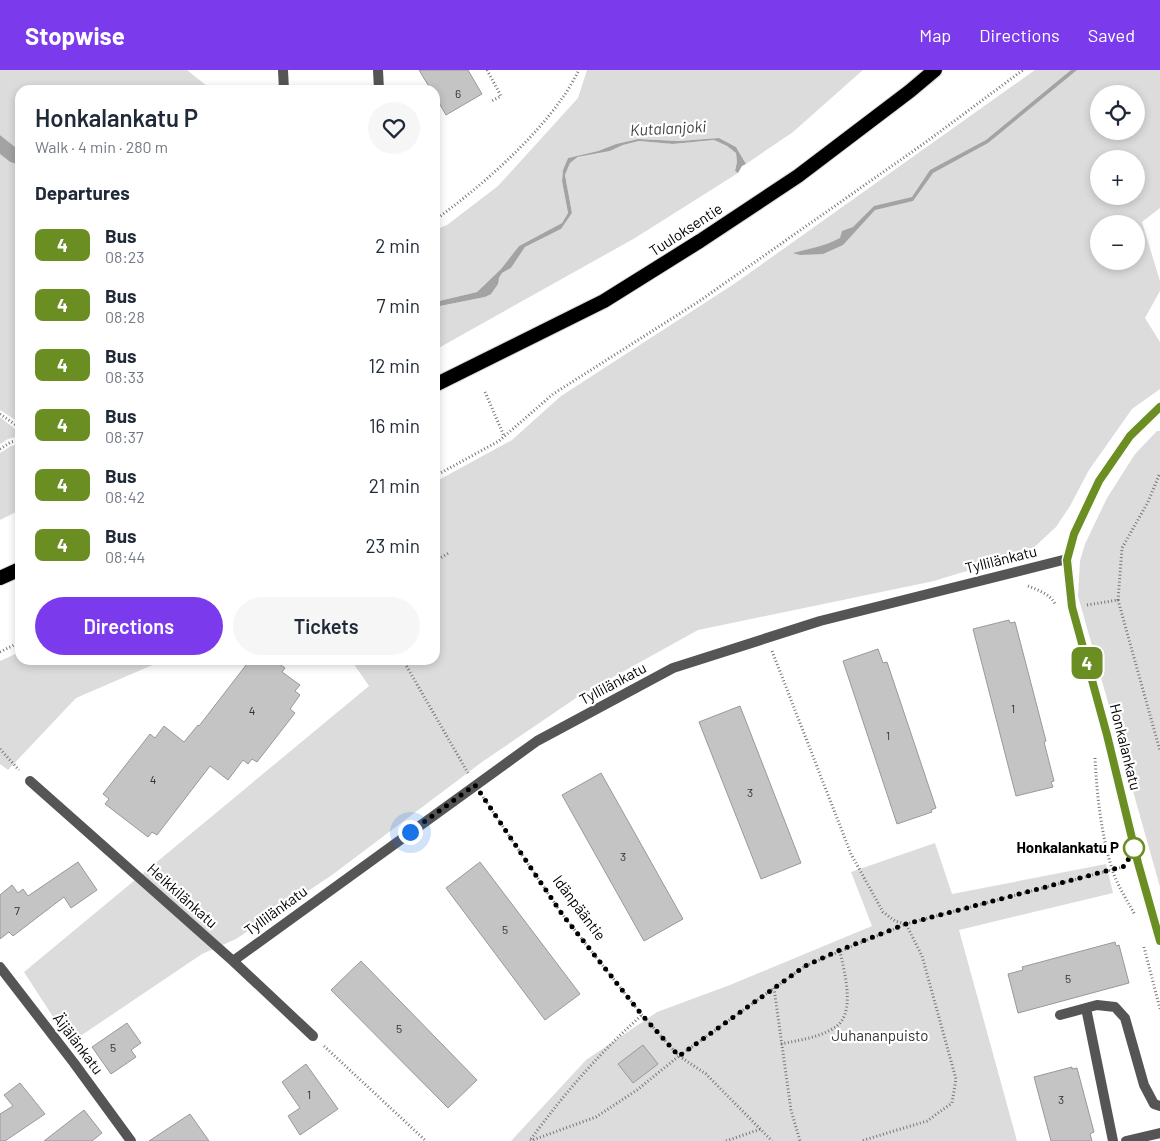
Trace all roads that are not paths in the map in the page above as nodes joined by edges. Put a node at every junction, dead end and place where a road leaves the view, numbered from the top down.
1 (283, 70) edge
2 (378, 70) edge
3 (935, 70) edge
4 (284, 85) edge
5 (379, 85) edge
6 (440, 383) edge
7 (1160, 407) edge
8 (1067, 560) junction
9 (15, 571) edge
10 (0, 578) edge
11 (30, 781) road end
12 (1160, 941) edge
13 (233, 962) junction
14 (0, 967) edge
15 (1086, 1008) junction
16 (1060, 1015) dead end
17 (313, 1036) road end
18 (1160, 1106) edge
19 (1160, 1133) edge
20 (131, 1141) edge
21 (1113, 1141) edge
22 (1126, 1141) edge

1 - 4 street
2 - 5 street
3 - 6 highway, Tuuloksentie
7 - 8 street
8 - 12 street, Honkalankatu
8 - 13 street, Tyllilänkatu
9 - 10 highway
11 - 13 street, Heikkilänkatu
13 - 17 street, Heikkilänkatu
14 - 20 street, Äijälänkatu
15 - 16 street
15 - 18 street
15 - 21 street
19 - 22 street

